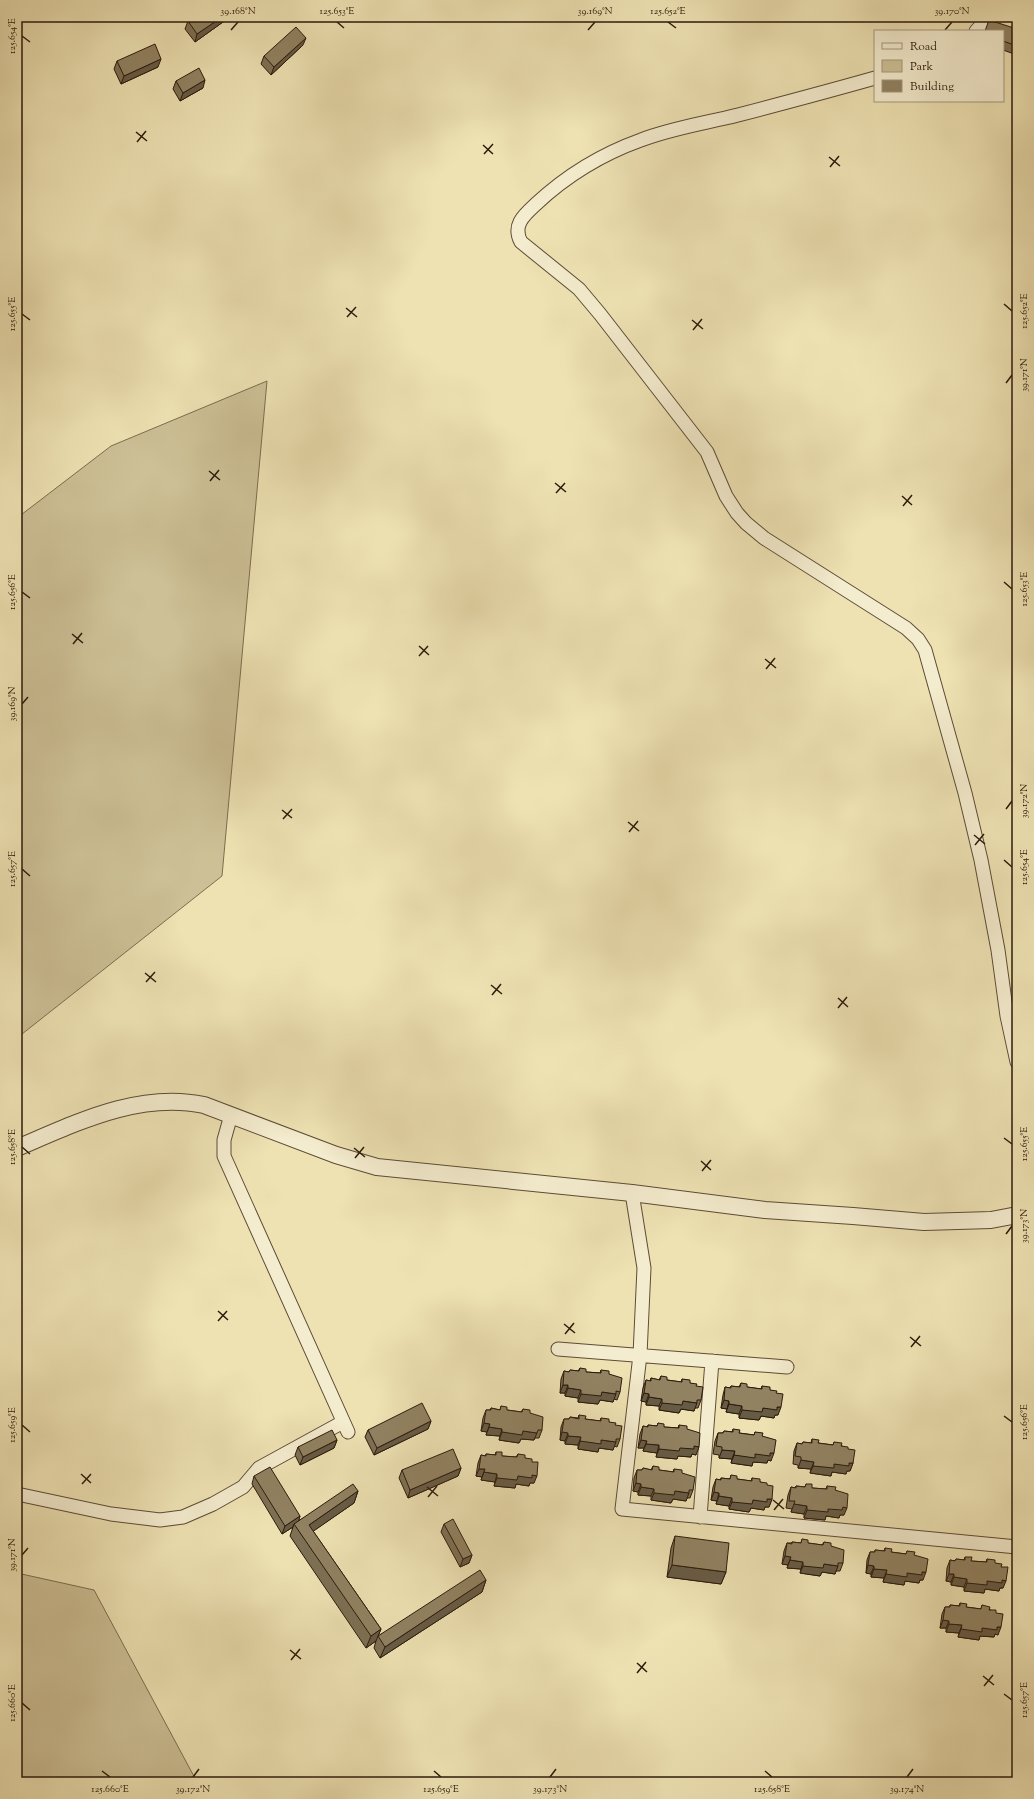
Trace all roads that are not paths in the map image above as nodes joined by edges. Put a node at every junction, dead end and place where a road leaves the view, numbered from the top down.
1 (988, 18) dead end
2 (977, 30) edge
3 (874, 78) edge
4 (1017, 1062) edge
5 (231, 1115) junction
6 (17, 1148) edge
7 (632, 1193) junction
8 (1017, 1215) edge
9 (558, 1349) dead end
10 (640, 1355) junction
11 (712, 1361) junction
12 (787, 1367) dead end
13 (17, 1494) edge
14 (700, 1517) junction
15 (1017, 1547) edge

1 - 2 street
3 - 4 street
5 - 6 street
5 - 7 street
5 - 13 street
7 - 8 street
7 - 10 street
9 - 10 street
10 - 11 street
10 - 14 street
11 - 12 street
11 - 14 street
14 - 15 street

